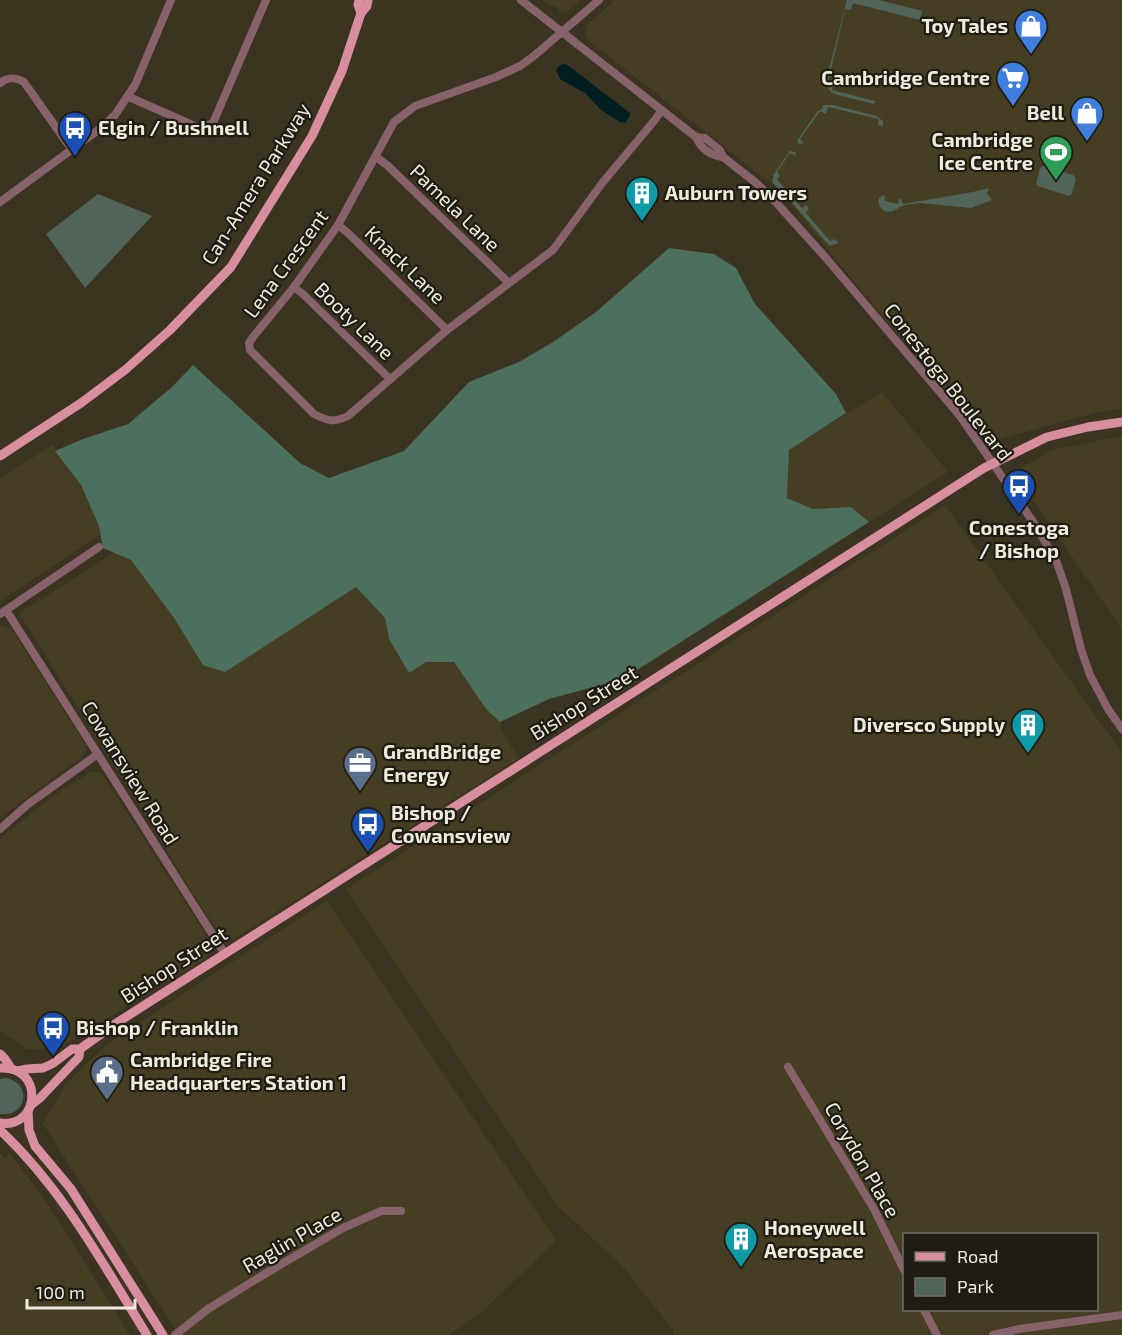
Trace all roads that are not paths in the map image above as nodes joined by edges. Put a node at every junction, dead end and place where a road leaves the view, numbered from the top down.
1 (171, 0) edge
2 (266, 0) edge
3 (358, 0) edge
4 (368, 0) edge
5 (521, 0) edge
6 (599, 0) edge
7 (361, 13) junction
8 (562, 32) junction
9 (0, 83) edge
10 (129, 97) junction
11 (662, 110) junction
12 (72, 150) junction
13 (376, 157) junction
14 (0, 202) edge
15 (338, 225) junction
16 (509, 283) junction
17 (294, 287) junction
18 (447, 330) junction
19 (390, 379) junction
20 (1122, 422) edge
21 (0, 456) edge
22 (993, 464) junction
23 (99, 547) dead end
24 (3, 612) edge
25 (1122, 729) edge
26 (98, 754) junction
27 (0, 829) edge
28 (225, 954) junction
29 (80, 1049) junction
30 (0, 1054) edge
31 (788, 1067) dead end
32 (0, 1068) edge
33 (14, 1070) junction
34 (30, 1108) junction
35 (0, 1123) edge
36 (0, 1130) edge
37 (402, 1211) dead end
38 (903, 1268) edge
39 (925, 1311) edge
40 (1122, 1315) edge
41 (147, 1335) edge
42 (163, 1335) edge
43 (175, 1335) edge
44 (937, 1335) edge
45 (993, 1335) edge

1 - 10 street
2 - 10 street
3 - 7 main road
4 - 7 main road, Can-Amera Parkway
5 - 8 street, Conestoga Boulevard
6 - 8 street, Lena Crescent
7 - 21 main road, Can-Amera Parkway
8 - 11 street, Conestoga Boulevard
8 - 13 street, Lena Crescent
9 - 12 street
10 - 12 street
11 - 16 street, Lena Crescent
11 - 22 street, Conestoga Boulevard
12 - 14 street
13 - 15 street, Lena Crescent
13 - 16 street, Pamela Lane
15 - 17 street, Lena Crescent
15 - 18 street, Knack Lane
16 - 18 street, Lena Crescent
17 - 19 street, Booty Lane
17 - 19 street, Lena Crescent
18 - 19 street, Lena Crescent
20 - 22 main road, Bishop Street
22 - 25 street, Conestoga Boulevard
22 - 28 main road, Bishop Street
23 - 24 street, Cowansview Road
24 - 26 street, Cowansview Road
26 - 27 street
26 - 28 street, Cowansview Road
28 - 29 main road, Bishop Street
29 - 33 main road, Bishop Street
29 - 34 main road, Bishop Street
30 - 33 main road
31 - 38 street, Corydon Place
32 - 33 main road, Bishop Street
33 - 34 main road
34 - 35 main road, Bishop Street
34 - 42 main road
36 - 41 main road
37 - 43 street, Raglin Place
39 - 44 street
40 - 45 street

